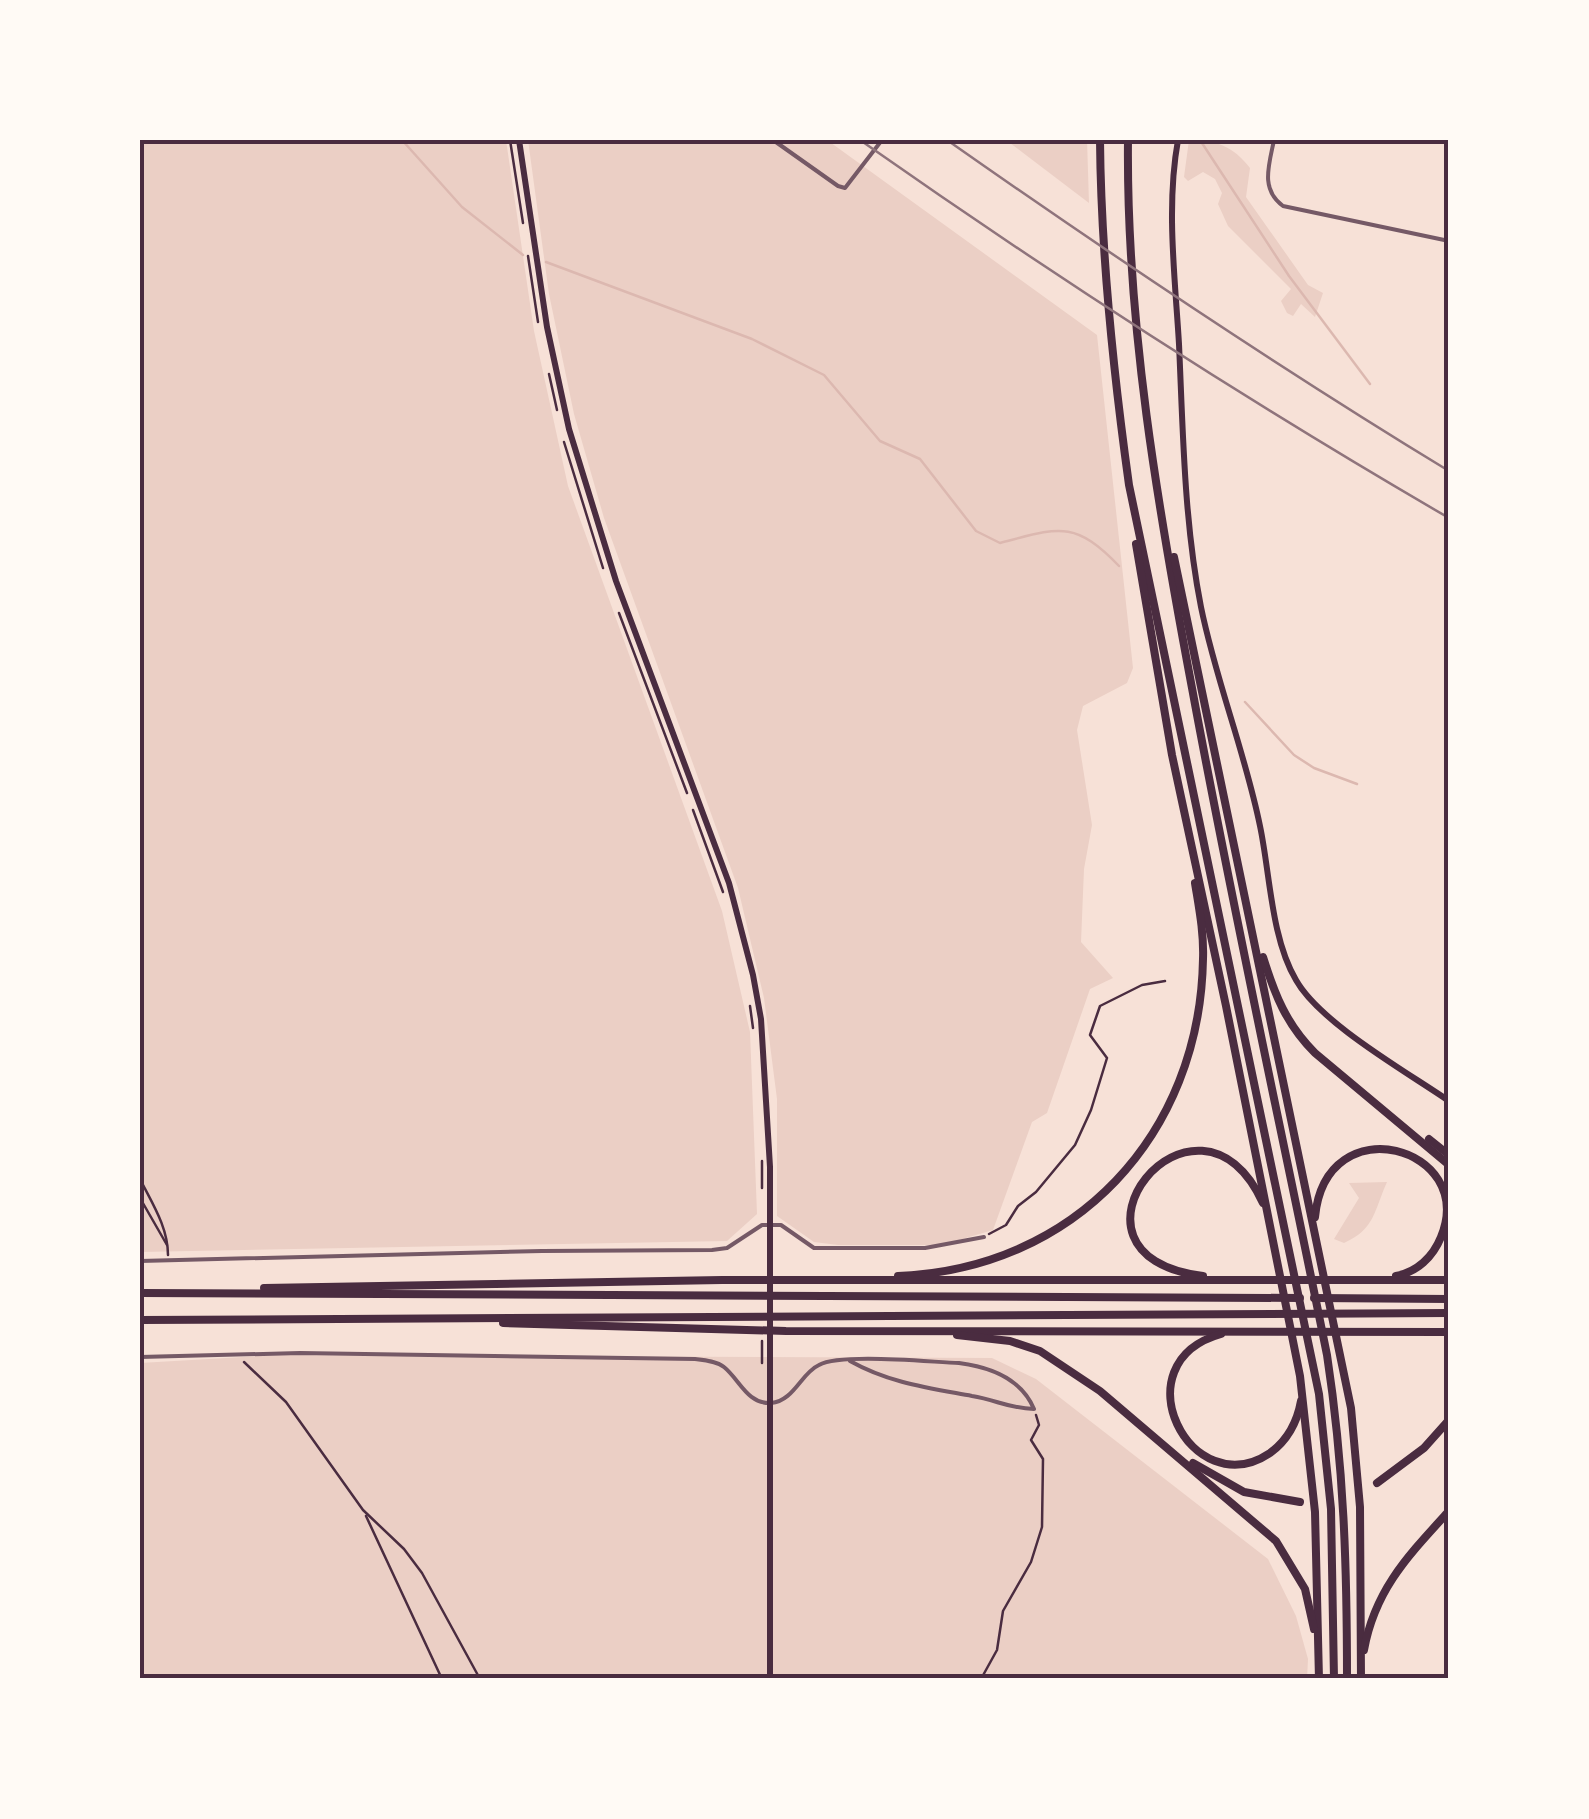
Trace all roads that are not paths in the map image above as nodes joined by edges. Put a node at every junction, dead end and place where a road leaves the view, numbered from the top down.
1 (519, 140) edge
2 (773, 140) edge
3 (882, 140) edge
4 (1100, 140) edge
5 (1128, 140) edge
6 (1178, 140) edge
7 (1274, 140) edge
8 (1449, 241) edge
9 (1129, 485) junction
10 (1158, 490) junction
11 (1182, 804) junction
12 (1245, 890) junction
13 (1296, 1033) junction
14 (1449, 1102) edge
15 (1449, 1155) edge
16 (1449, 1164) edge
17 (771, 1224) junction
18 (1271, 1228) junction
19 (984, 1237) road end
20 (1317, 1241) junction
21 (140, 1261) edge
22 (1370, 1279) junction
23 (794, 1280) junction
24 (1237, 1280) junction
25 (1449, 1280) edge
26 (224, 1291) junction
27 (140, 1292) edge
28 (1449, 1299) edge
29 (1449, 1313) edge
30 (140, 1320) edge
31 (393, 1320) junction
32 (903, 1330) junction
33 (1257, 1331) junction
34 (1449, 1332) edge
35 (140, 1357) edge
36 (850, 1361) junction
37 (1300, 1376) junction
38 (771, 1403) junction
39 (1449, 1420) edge
40 (1141, 1424) junction
41 (1377, 1482) dead end
42 (1300, 1502) dead end
43 (1449, 1510) edge
44 (1319, 1661) junction
45 (1362, 1664) junction
46 (770, 1679) edge
47 (1319, 1679) edge
48 (1334, 1679) edge
49 (1347, 1679) edge
50 (1361, 1679) edge

1 - 17 main road
2 - 3 street
4 - 9 highway
5 - 10 highway
6 - 14 main road
7 - 8 street
9 - 11 highway
9 - 48 highway
10 - 12 highway
10 - 49 highway
11 - 18 highway
11 - 23 highway
12 - 13 highway
12 - 20 highway
13 - 15 highway
13 - 16 highway
17 - 19 street
17 - 21 street
17 - 38 main road
18 - 24 highway
18 - 37 highway
20 - 22 highway
20 - 45 highway
22 - 24 highway
22 - 25 highway
23 - 24 highway
23 - 26 highway
26 - 27 highway
26 - 28 highway
29 - 31 highway
30 - 31 highway
31 - 32 highway
32 - 33 highway
32 - 40 highway
33 - 34 highway
33 - 37 highway
35 - 38 street
36 - 36 street
36 - 38 street
37 - 44 highway
38 - 46 main road
39 - 41 highway
40 - 42 highway
40 - 44 highway
43 - 45 highway
44 - 47 highway
45 - 50 highway

